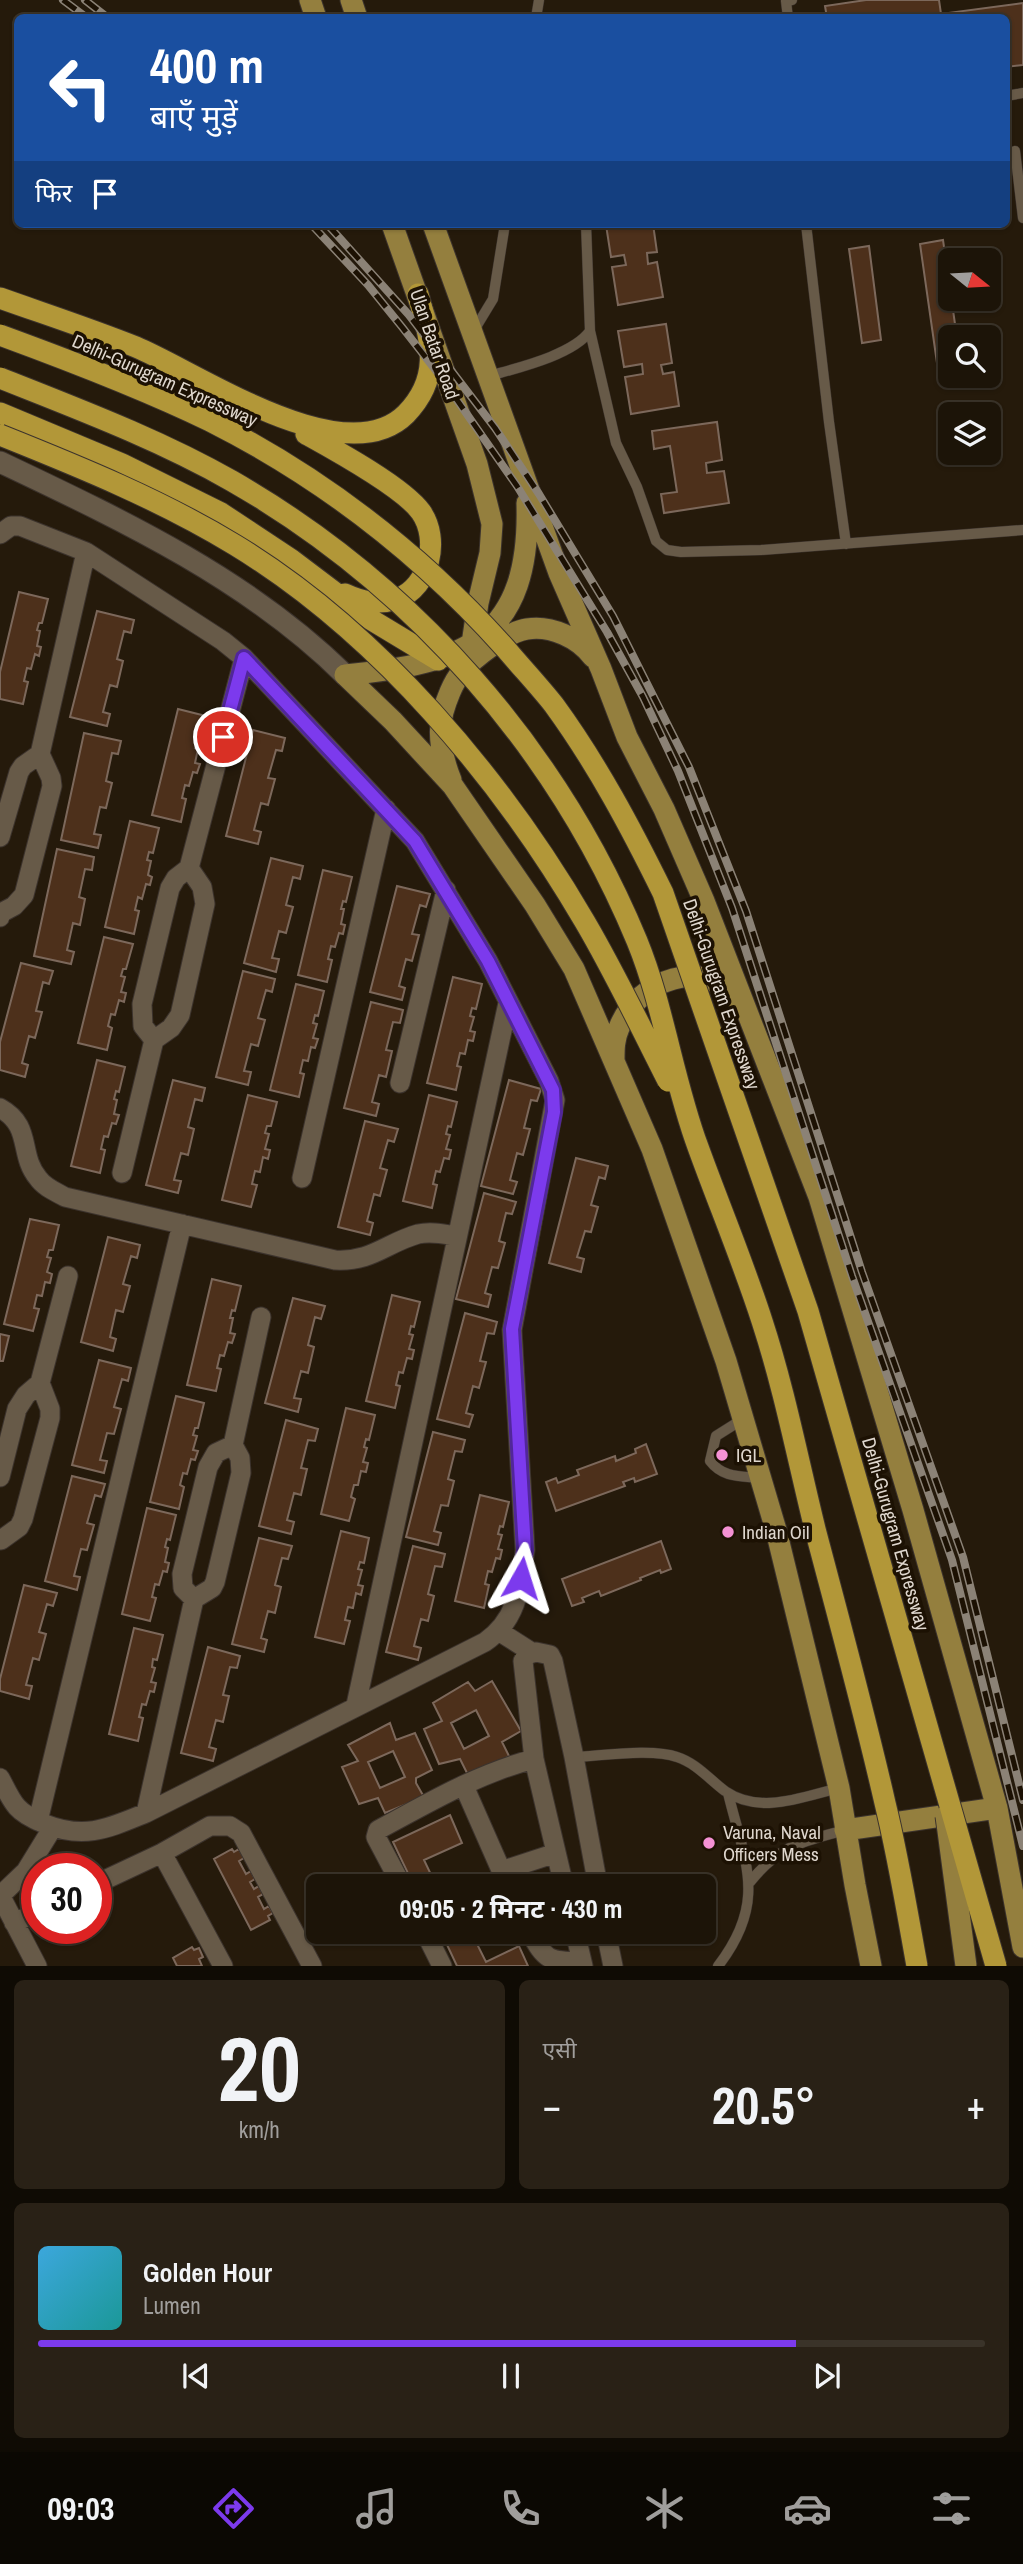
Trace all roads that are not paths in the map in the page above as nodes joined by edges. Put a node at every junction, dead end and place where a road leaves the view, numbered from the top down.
1 (792, 0) edge
2 (788, 14) edge
3 (1015, 151) edge
4 (1023, 218) edge
5 (393, 228) edge
6 (434, 228) edge
7 (504, 228) edge
8 (586, 228) edge
9 (806, 228) edge
10 (418, 295) junction
11 (0, 298) edge
12 (590, 331) junction
13 (472, 333) junction
14 (0, 335) edge
15 (489, 376) junction
16 (0, 378) edge
17 (264, 411) junction
18 (0, 413) edge
19 (0, 435) edge
20 (517, 460) junction
21 (0, 463) edge
22 (1023, 530) edge
23 (0, 534) edge
24 (846, 544) junction
25 (86, 552) junction
26 (330, 588) junction
27 (472, 644) junction
28 (244, 658) junction
29 (438, 660) junction
30 (601, 669) junction
31 (345, 675) junction
32 (40, 754) junction
33 (453, 786) junction
34 (386, 809) junction
35 (0, 838) edge
36 (189, 868) junction
37 (446, 890) junction
38 (0, 914) edge
39 (508, 1003) junction
40 (746, 1012) junction
41 (154, 1040) junction
42 (614, 1062) junction
43 (400, 1083) dead end
44 (0, 1108) edge
45 (684, 1111) junction
46 (122, 1174) dead end
47 (302, 1178) dead end
48 (182, 1224) junction
49 (457, 1236) junction
50 (68, 1276) dead end
51 (261, 1317) dead end
52 (40, 1383) junction
53 (744, 1419) junction
54 (233, 1445) junction
55 (0, 1477) edge
56 (761, 1478) junction
57 (0, 1541) edge
58 (194, 1600) junction
59 (499, 1632) junction
60 (533, 1653) junction
61 (356, 1705) junction
62 (574, 1757) junction
63 (534, 1759) junction
64 (939, 1765) junction
65 (0, 1778) edge
66 (464, 1786) junction
67 (839, 1788) junction
68 (728, 1793) junction
69 (998, 1808) junction
70 (146, 1813) junction
71 (45, 1824) junction
72 (845, 1830) junction
73 (162, 1853) junction
74 (556, 1853) junction
75 (396, 1874) edge
76 (503, 1874) edge
77 (515, 1874) edge
78 (561, 1874) edge
79 (596, 1874) edge
80 (112, 1876) edge
81 (750, 1882) junction
82 (0, 1895) edge
83 (21, 1920) edge
84 (14, 1923) junction
85 (431, 1944) edge
86 (537, 1944) edge
87 (578, 1944) edge
88 (609, 1944) edge
89 (1023, 1947) edge
90 (583, 1964) edge
91 (37, 1965) edge
92 (223, 1965) edge
93 (312, 1965) edge
94 (442, 1965) edge
95 (613, 1965) edge
96 (718, 1965) edge
97 (871, 1965) edge
98 (917, 1965) edge
99 (967, 1965) edge
100 (996, 1965) edge

1 - 2 lane
3 - 4 lane
5 - 10 main road, Ulan Batar Road
6 - 13 main road, Ulan Batar Road
7 - 13 lane
8 - 12 lane
9 - 24 lane
10 - 17 highway
10 - 27 main road, Ulan Batar Road
11 - 17 highway
12 - 15 lane
12 - 24 lane
13 - 15 main road, Ulan Batar Road
14 - 64 highway, Delhi-Gurugram Expressway, bridge
15 - 20 main road, Ulan Batar Road
16 - 45 highway, bridge
17 - 26 highway
18 - 26 highway
19 - 45 highway, bridge
20 - 27 main road
20 - 30 main road
21 - 31 main road
22 - 24 lane
23 - 25 street
25 - 28 street
25 - 32 street
26 - 29 highway
27 - 29 main road
28 - 34 street
28 - 36 street
29 - 31 main road
30 - 33 main road
30 - 40 main road
31 - 33 main road
32 - 35 street
32 - 38 street
33 - 42 main road
34 - 37 street
34 - 47 street
36 - 41 street
36 - 41 street
37 - 39 street
37 - 43 street
39 - 49 street
39 - 59 street
40 - 42 main road
40 - 69 main road
41 - 46 street
42 - 53 main road
44 - 48 street
45 - 98 highway, bridge
48 - 49 street
48 - 71 street
49 - 61 street
50 - 52 street
51 - 54 street
52 - 55 street
52 - 57 street
53 - 56 main road
53 - 56 lane
54 - 58 street
54 - 58 street
56 - 67 main road
58 - 70 street
59 - 60 street
59 - 61 street
60 - 62 street
60 - 63 street
61 - 70 street
62 - 68 lane
62 - 79 street
63 - 66 street
63 - 74 street
64 - 99 main road, bridge
64 - 100 highway, Delhi-Gurugram Expressway, bridge
65 - 71 street
66 - 75 street
66 - 76 street
67 - 68 lane
67 - 72 main road
68 - 81 lane
69 - 72 main road
69 - 89 main road
70 - 71 street
71 - 82 street
72 - 81 lane
72 - 97 main road
73 - 80 street
73 - 92 street
73 - 93 street
74 - 77 street
74 - 78 street
81 - 96 lane
82 - 84 street
83 - 84 street
84 - 91 street
85 - 94 street
86 - 90 street
87 - 90 street
88 - 95 street

